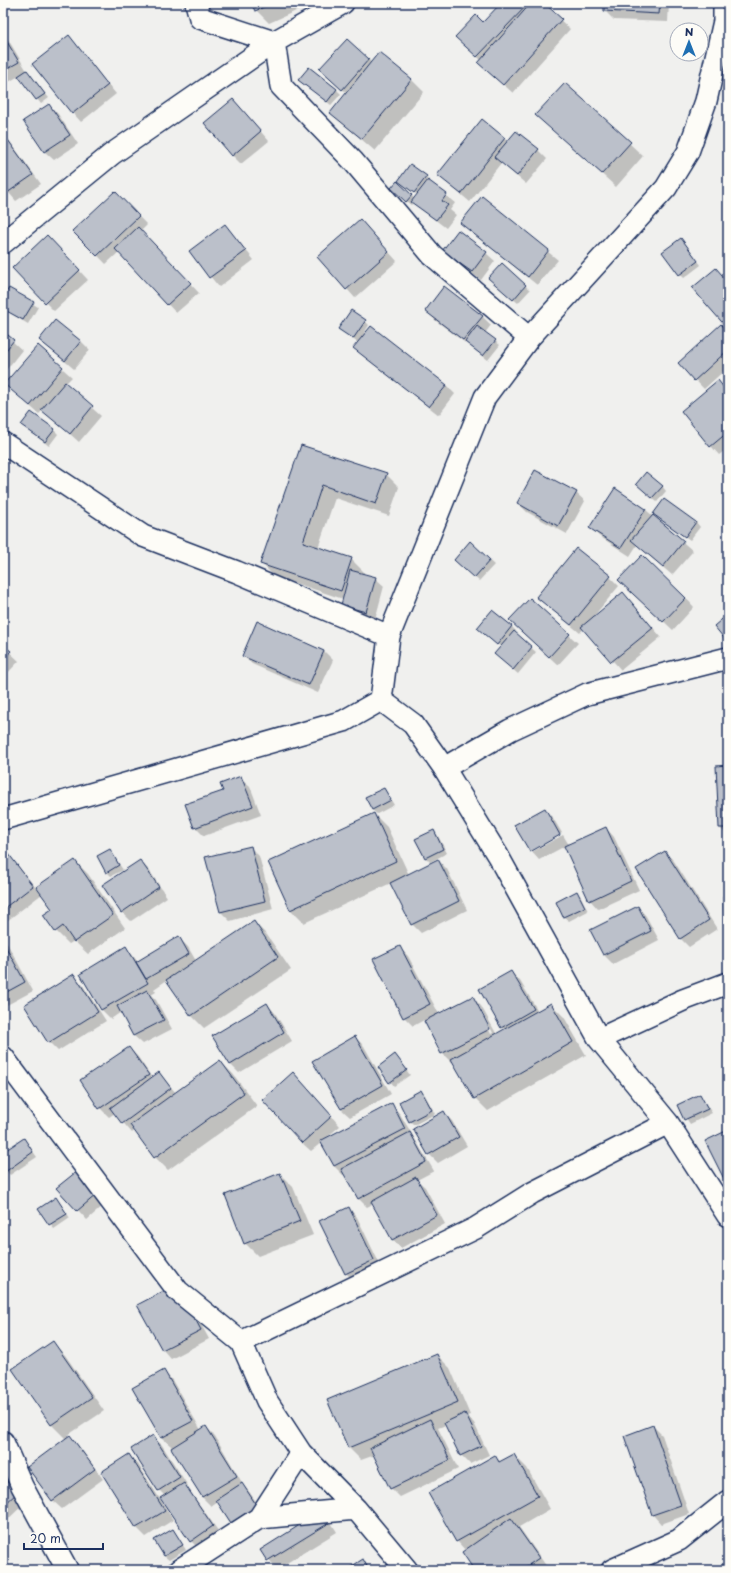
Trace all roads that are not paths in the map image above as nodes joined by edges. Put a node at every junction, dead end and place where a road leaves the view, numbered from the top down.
1 (196, 3) edge
2 (343, 3) edge
3 (725, 16) edge
4 (274, 42) junction
5 (3, 244) edge
6 (529, 338) junction
7 (3, 443) edge
8 (389, 636) junction
9 (728, 658) edge
10 (381, 700) junction
11 (444, 768) junction
12 (3, 819) edge
13 (728, 983) edge
14 (599, 1039) junction
15 (3, 1057) edge
16 (668, 1123) junction
17 (728, 1216) edge
18 (241, 1342) junction
19 (3, 1442) edge
20 (301, 1453) junction
21 (728, 1501) edge
22 (356, 1509) junction
23 (259, 1518) junction
24 (64, 1570) edge
25 (179, 1570) edge
26 (407, 1570) edge
27 (612, 1570) edge

1 - 4 street
2 - 4 street
3 - 6 street
4 - 5 street
4 - 6 street
6 - 8 street
7 - 8 street
8 - 10 street
9 - 11 street
10 - 11 street
10 - 12 street
11 - 14 street
13 - 14 street
14 - 16 street
15 - 18 street
16 - 17 street
16 - 18 street
18 - 20 street
19 - 24 street
20 - 22 street
20 - 23 street
21 - 27 street
22 - 23 street
22 - 26 street
23 - 25 street

